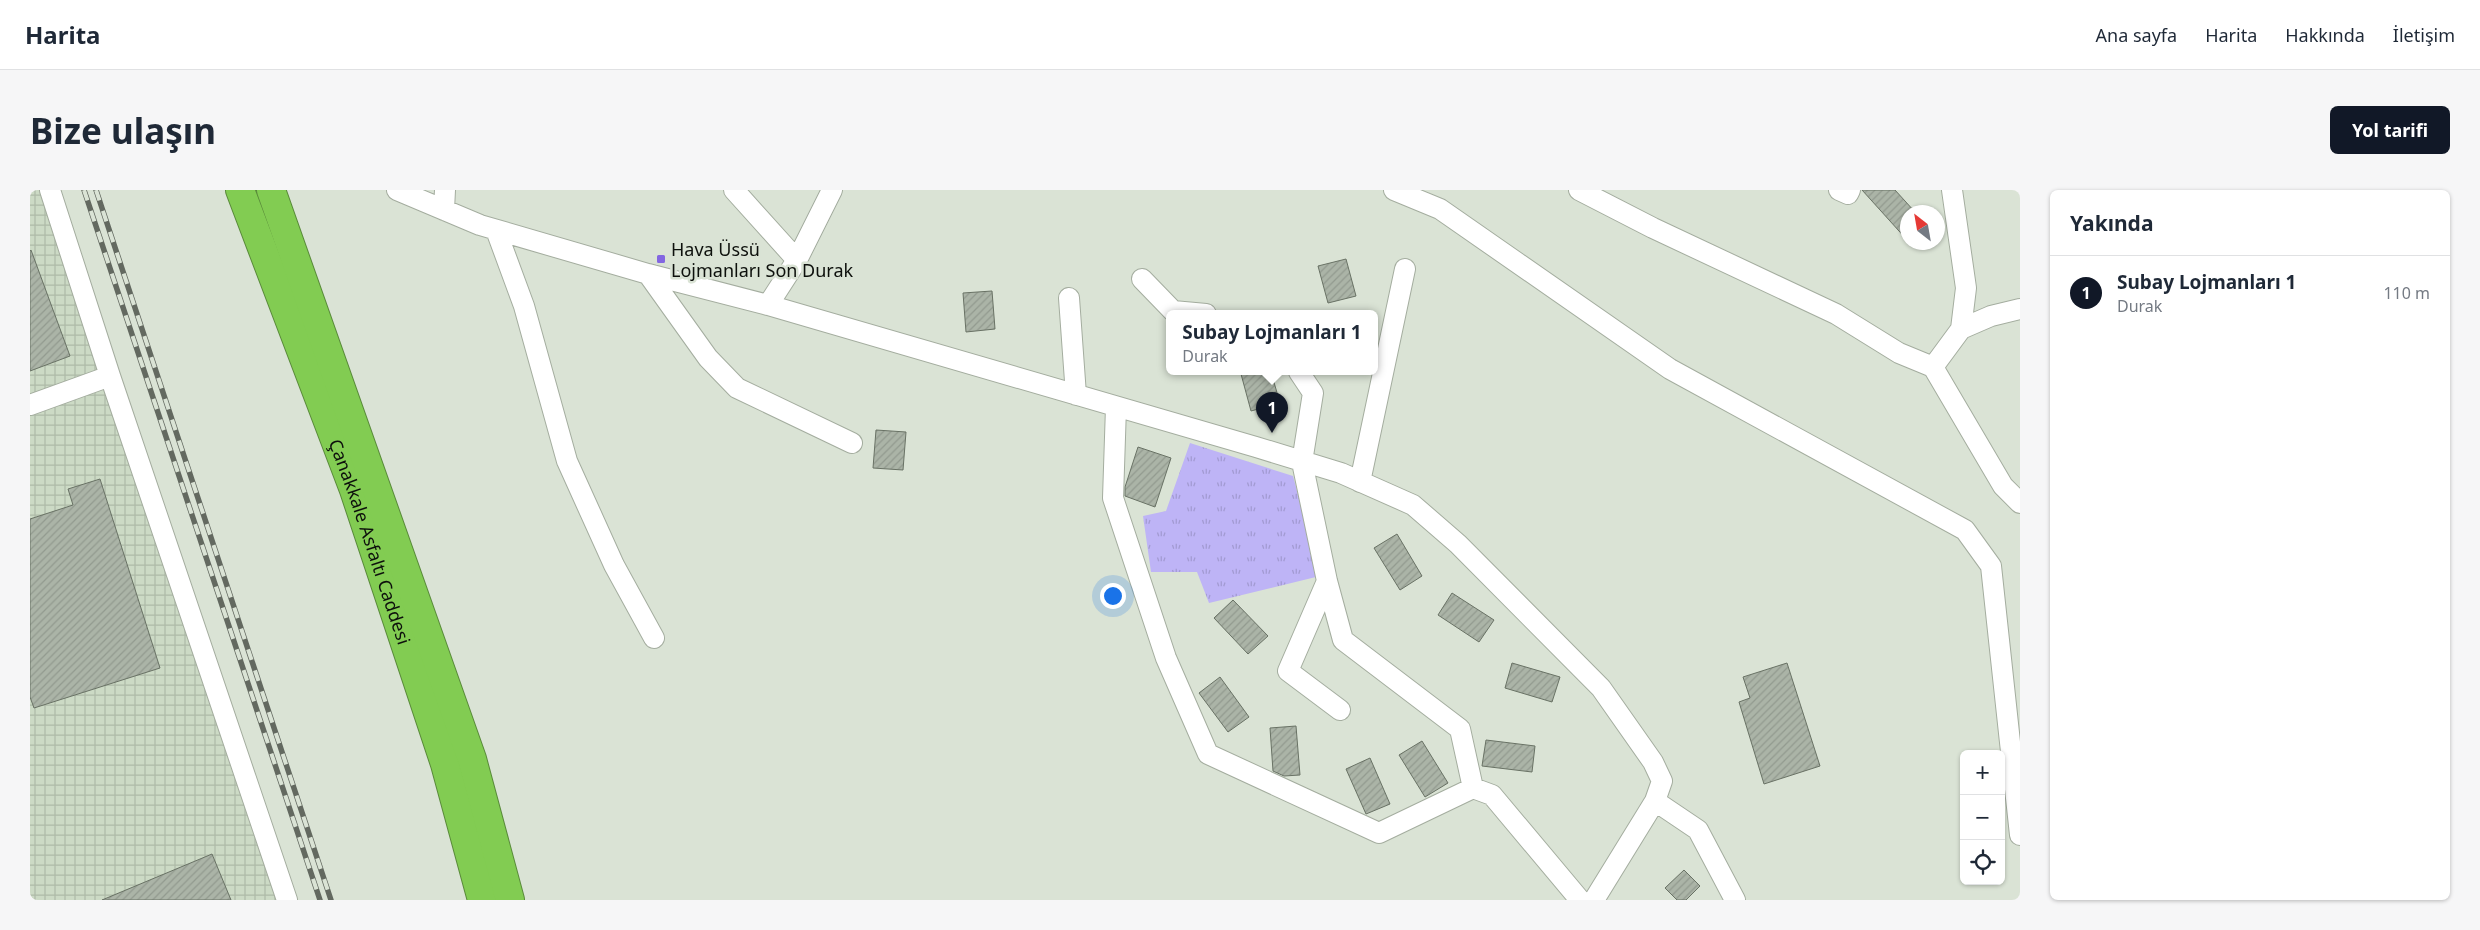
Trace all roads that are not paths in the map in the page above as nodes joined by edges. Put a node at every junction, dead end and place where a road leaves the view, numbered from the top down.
1 (50, 190) edge
2 (240, 190) edge
3 (271, 190) edge
4 (397, 190) edge
5 (734, 190) edge
6 (832, 190) edge
7 (1394, 190) edge
8 (1579, 190) edge
9 (1839, 190) edge
10 (1850, 190) edge
11 (1952, 190) edge
12 (444, 200) edge
13 (496, 230) junction
14 (798, 260) junction
15 (1405, 269) dead end
16 (648, 274) junction
17 (1142, 279) dead end
18 (1069, 298) dead end
19 (768, 305) junction
20 (2020, 309) edge
21 (1172, 310) edge
22 (1961, 329) junction
23 (1933, 367) junction
24 (1301, 375) edge
25 (110, 376) junction
26 (1076, 395) junction
27 (30, 405) edge
28 (1116, 407) junction
29 (852, 443) dead end
30 (1302, 462) junction
31 (1360, 482) junction
32 (2020, 503) edge
33 (1327, 581) junction
34 (654, 638) dead end
35 (1340, 710) dead end
36 (1474, 788) junction
37 (1655, 801) junction
38 (2020, 835) edge
39 (287, 900) edge
40 (482, 900) edge
41 (510, 900) edge
42 (1580, 900) edge
43 (1594, 900) edge
44 (1735, 900) edge

1 - 25 street
2 - 40 highway, Çanakkale Asfaltı Caddesi
3 - 41 highway, Çanakkale Asfaltı Caddesi
4 - 12 street
5 - 14 street
6 - 14 street
7 - 38 street
8 - 23 street
9 - 10 street
11 - 22 street
12 - 13 street
13 - 16 street
13 - 34 street
14 - 19 street
15 - 31 street
16 - 19 street
16 - 29 street
17 - 21 street
18 - 26 street
19 - 26 street
20 - 22 street
22 - 23 street
23 - 32 street
24 - 30 street
25 - 27 street
25 - 39 street
26 - 28 street
28 - 30 street
28 - 36 street
30 - 31 street
30 - 33 street
31 - 37 street
33 - 35 street
33 - 36 street
36 - 42 street
37 - 43 street
37 - 44 street

